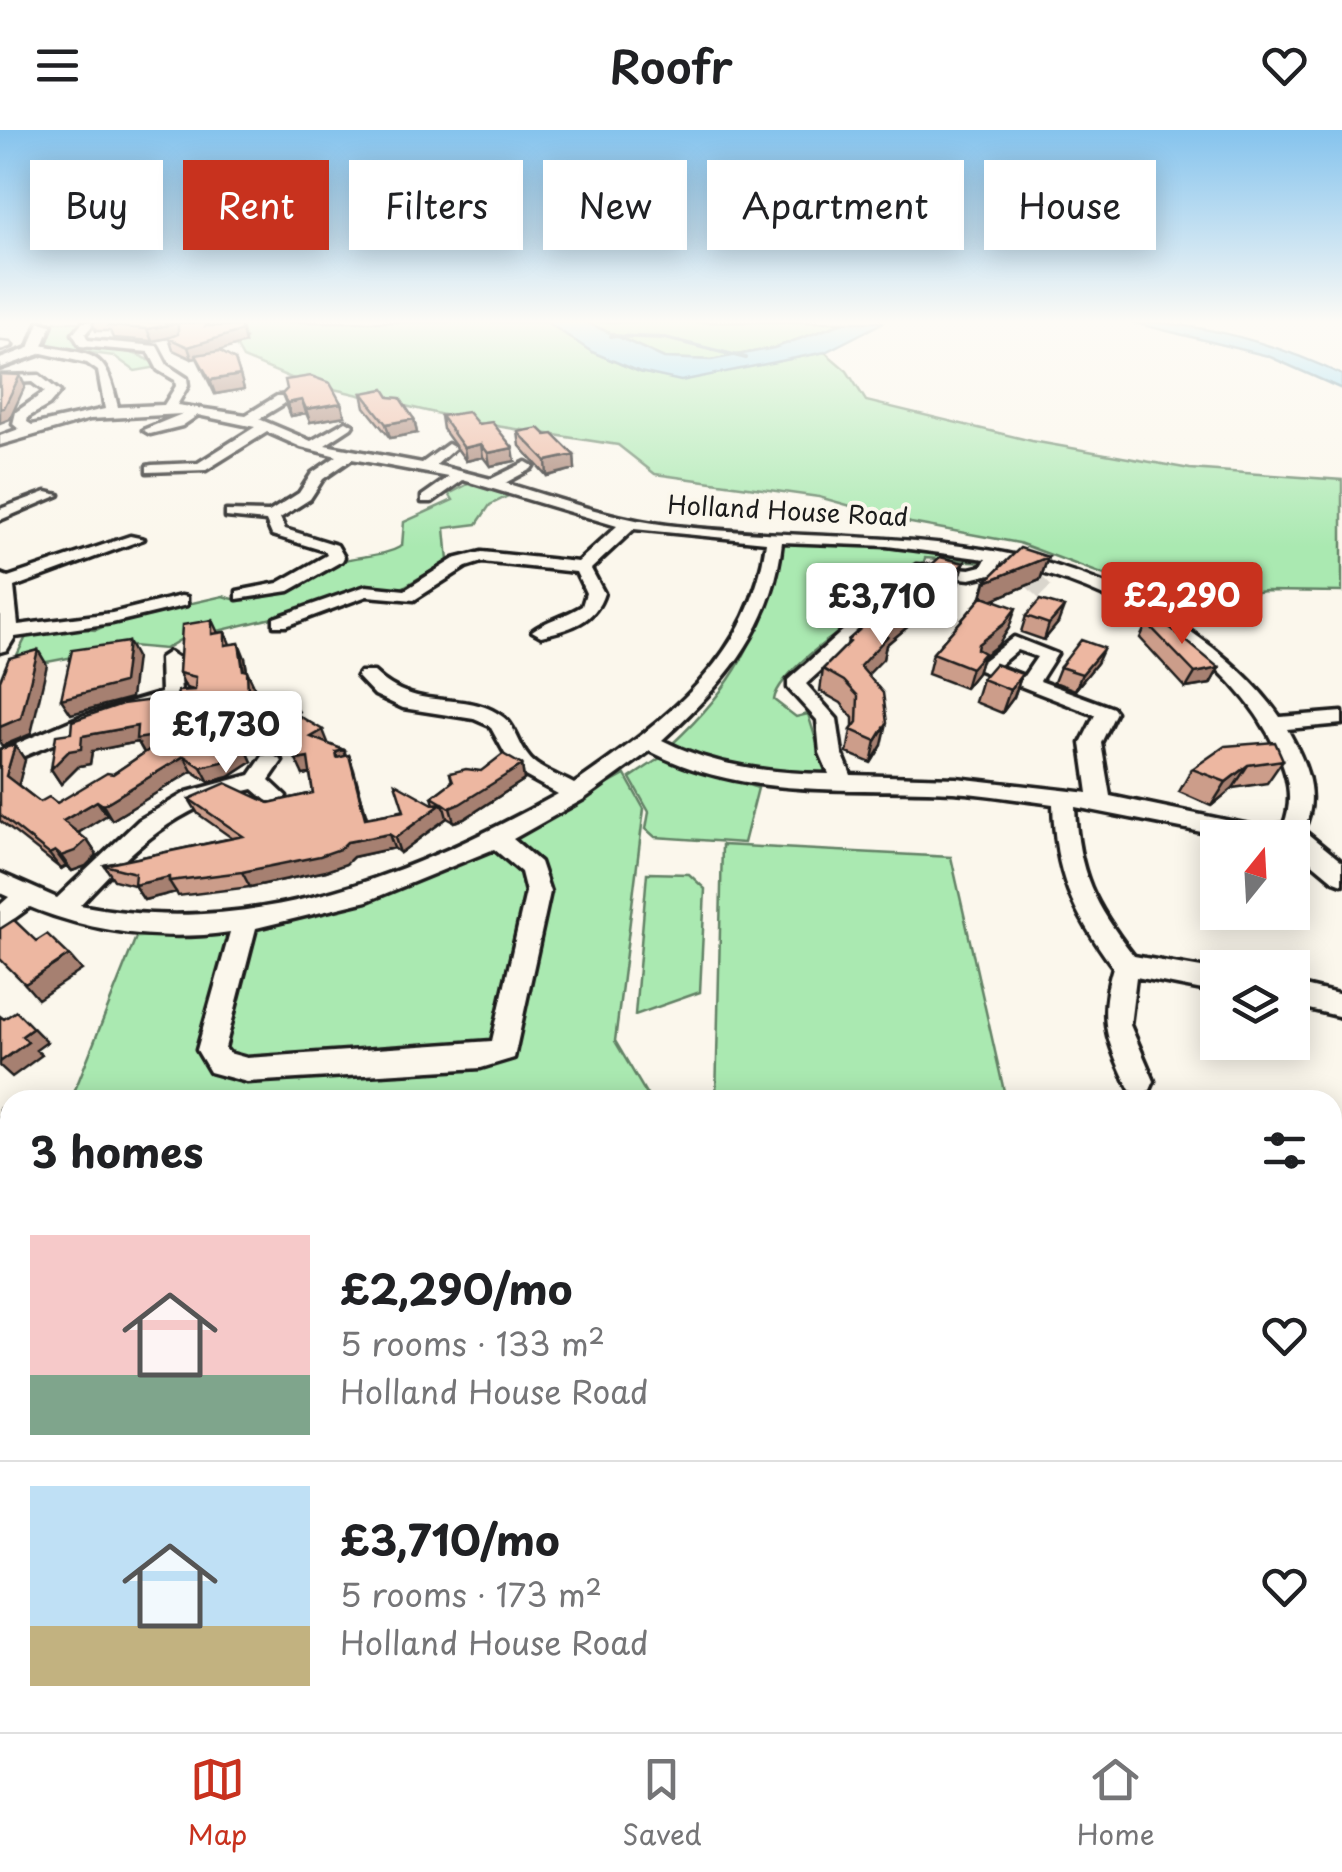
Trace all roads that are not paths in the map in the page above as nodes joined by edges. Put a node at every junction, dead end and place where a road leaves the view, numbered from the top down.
1 (48, 397) edge
2 (91, 397) edge
3 (109, 397) edge
4 (175, 397) edge
5 (282, 399) edge
6 (168, 409) junction
7 (112, 411) junction
8 (194, 412) junction
9 (90, 415) junction
10 (256, 423) junction
11 (346, 425) dead end
12 (30, 430) junction
13 (150, 430) dead end
14 (0, 441) edge
15 (313, 446) junction
16 (448, 448) dead end
17 (348, 454) junction
18 (526, 466) dead end
19 (424, 468) junction
20 (152, 469) dead end
21 (461, 475) junction
22 (492, 484) junction
23 (52, 495) dead end
24 (427, 499) dead end
25 (0, 514) edge
26 (232, 514) dead end
27 (272, 517) junction
28 (631, 524) junction
29 (774, 538) junction
30 (136, 539) dead end
31 (996, 556) junction
32 (582, 568) junction
33 (2, 582) edge
34 (243, 595) dead end
35 (180, 601) dead end
36 (280, 622) dead end
37 (542, 631) dead end
38 (4, 639) edge
39 (169, 658) dead end
40 (367, 676) dead end
41 (1028, 684) dead end
42 (171, 696) junction
43 (194, 698) edge
44 (1342, 718) edge
45 (1274, 724) junction
46 (648, 741) junction
47 (0, 759) edge
48 (268, 779) dead end
49 (843, 783) junction
50 (576, 794) junction
51 (1064, 798) junction
52 (1100, 802) junction
53 (1297, 820) edge
54 (1200, 823) edge
55 (495, 837) junction
56 (1310, 848) edge
57 (1342, 875) edge
58 (0, 882) edge
59 (26, 897) junction
60 (61, 910) junction
61 (0, 920) edge
62 (246, 920) junction
63 (1126, 965) junction
64 (1200, 979) edge
65 (1310, 998) edge
66 (1342, 1006) edge
67 (1140, 1081) dead end

1 - 12 street
2 - 9 street
3 - 7 street
4 - 6 street
5 - 10 street
6 - 7 street, Holland House Road
6 - 8 street, Holland House Road
7 - 9 street, Holland House Road
8 - 10 street, Holland House Road
8 - 13 street
9 - 12 street, Holland House Road
10 - 15 street, Holland House Road
10 - 20 street
11 - 15 street
12 - 14 street, Holland House Road
15 - 17 street, Holland House Road
16 - 19 street
17 - 19 street, Holland House Road
17 - 27 street
18 - 22 street
19 - 21 street, Holland House Road
21 - 22 street, Holland House Road
21 - 24 street
22 - 28 street, Holland House Road
23 - 25 street
26 - 27 street
27 - 34 street
28 - 29 street, Holland House Road
28 - 32 street
29 - 31 street, Holland House Road
29 - 46 street
30 - 33 street
31 - 45 street, Holland House Road
31 - 49 street, Holland House Road
32 - 36 street
32 - 37 street
33 - 38 street
35 - 38 street
39 - 42 street
40 - 50 street
41 - 52 street
42 - 43 street
42 - 47 street
44 - 45 street
45 - 53 street, Holland House Road
46 - 49 street
46 - 50 street
48 - 60 street
49 - 51 street
50 - 55 street
51 - 52 street
51 - 63 street
52 - 54 street
55 - 62 street
55 - 62 street
56 - 57 street
58 - 59 street
59 - 60 street
59 - 61 street
60 - 62 street
63 - 64 street
63 - 67 street
65 - 66 street

